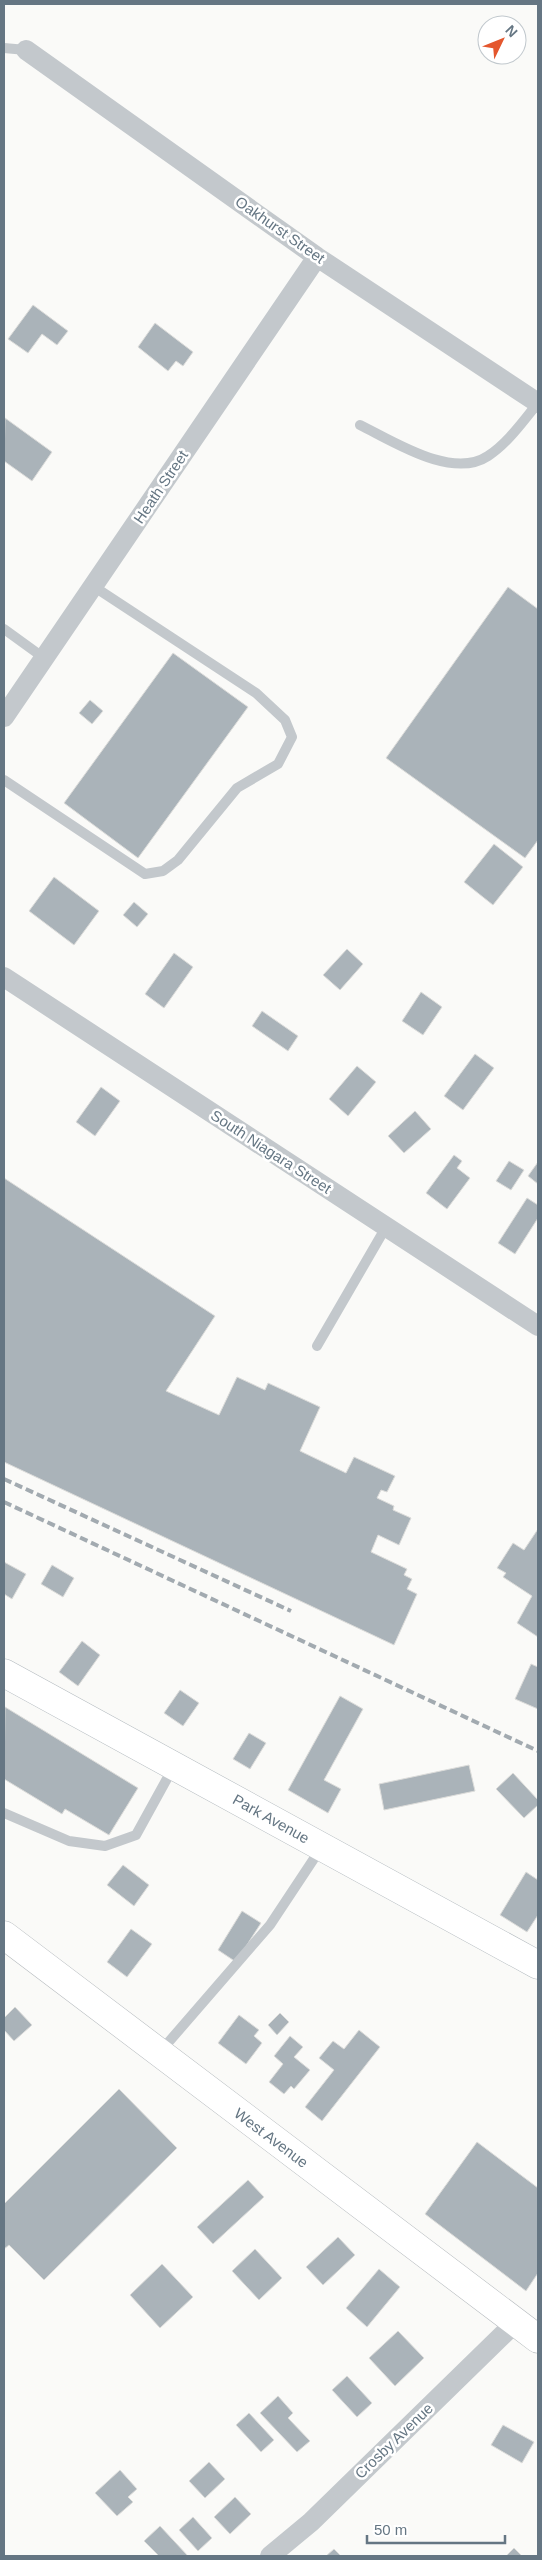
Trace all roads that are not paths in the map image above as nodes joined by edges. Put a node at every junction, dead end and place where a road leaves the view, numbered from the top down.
1 (4, 48) edge
2 (26, 50) joint
3 (317, 256) junction
4 (538, 403) edge
5 (360, 425) dead end
6 (93, 586) junction
7 (4, 629) edge
8 (44, 658) junction
9 (5, 713) edge
10 (4, 780) edge
11 (4, 977) edge
12 (386, 1227) junction
13 (538, 1326) edge
14 (317, 1346) dead end
15 (4, 1672) edge
16 (174, 1766) junction
17 (4, 1813) edge
18 (322, 1847) junction
19 (4, 1935) edge
20 (538, 1965) edge
21 (159, 2054) junction
22 (515, 2323) junction
23 (538, 2339) edge
24 (270, 2556) edge

1 - 2 lane
2 - 3 street, Oakhurst Street
3 - 4 street, Oakhurst Street
3 - 6 street, Heath Street
4 - 5 lane
6 - 8 street, Heath Street
6 - 10 lane
7 - 8 lane
8 - 9 street, Heath Street
11 - 12 street, South Niagara Street
12 - 13 street, South Niagara Street
12 - 14 lane
15 - 16 main road, Park Avenue
16 - 17 lane
16 - 18 main road, Park Avenue
18 - 20 main road, Park Avenue
18 - 21 lane
19 - 21 main road, West Avenue
21 - 22 main road, West Avenue
22 - 23 main road, West Avenue
22 - 24 street, Crosby Avenue

